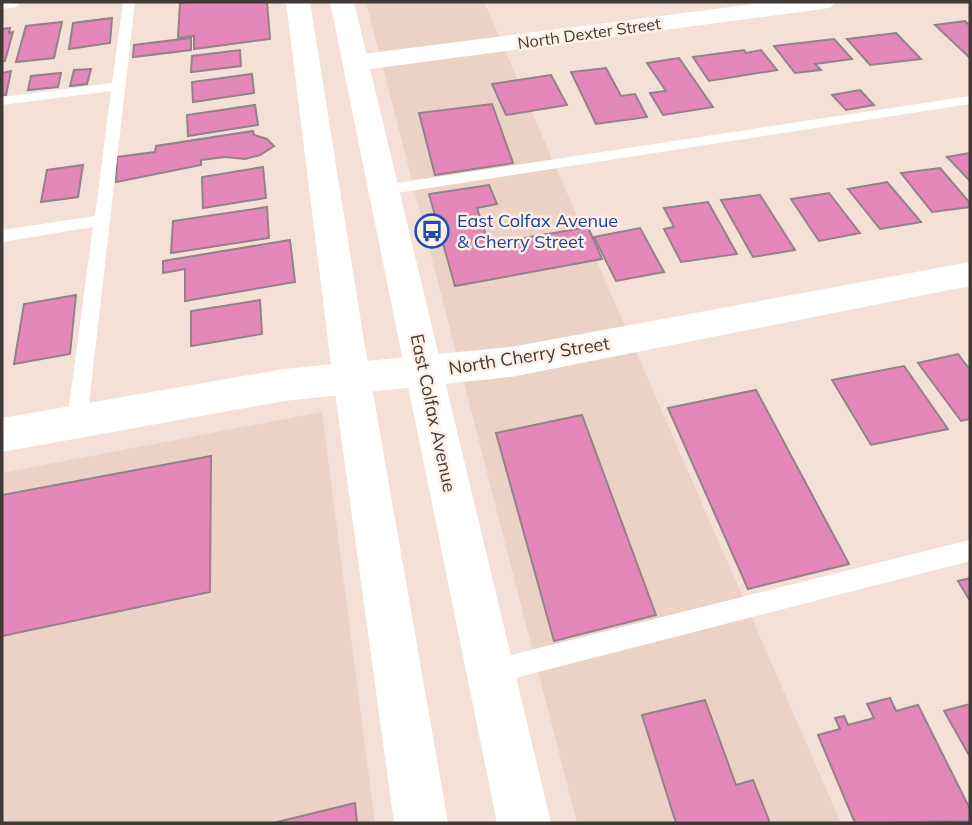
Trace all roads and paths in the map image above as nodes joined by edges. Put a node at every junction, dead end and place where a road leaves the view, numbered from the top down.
1 (2, 2) edge
2 (8, 2) edge
3 (129, 2) edge
4 (298, 2) edge
5 (342, 2) edge
6 (823, 2) edge
7 (355, 63) junction
8 (120, 86) junction
9 (970, 100) edge
10 (2, 101) edge
11 (384, 190) junction
12 (103, 220) junction
13 (2, 236) edge
14 (970, 274) edge
15 (424, 372) junction
16 (353, 377) junction
17 (77, 421) junction
18 (2, 435) edge
19 (970, 550) edge
20 (491, 672) junction
21 (421, 823) edge
22 (524, 823) edge

1 - 2 main road
3 - 8 lane
4 - 16 main road
5 - 7 main road, East Colfax Avenue
6 - 7 main road, North Dexter Street
7 - 11 main road, East Colfax Avenue
8 - 10 lane
8 - 12 lane
9 - 11 lane
11 - 15 main road, East Colfax Avenue
12 - 13 lane
12 - 17 lane
14 - 15 main road, North Cherry Street
15 - 16 main road, North Cherry Street
15 - 20 main road, East Colfax Avenue
16 - 17 main road, North Cherry Street
16 - 21 main road
17 - 18 main road, North Cherry Street
19 - 20 lane
20 - 22 main road, East Colfax Avenue

